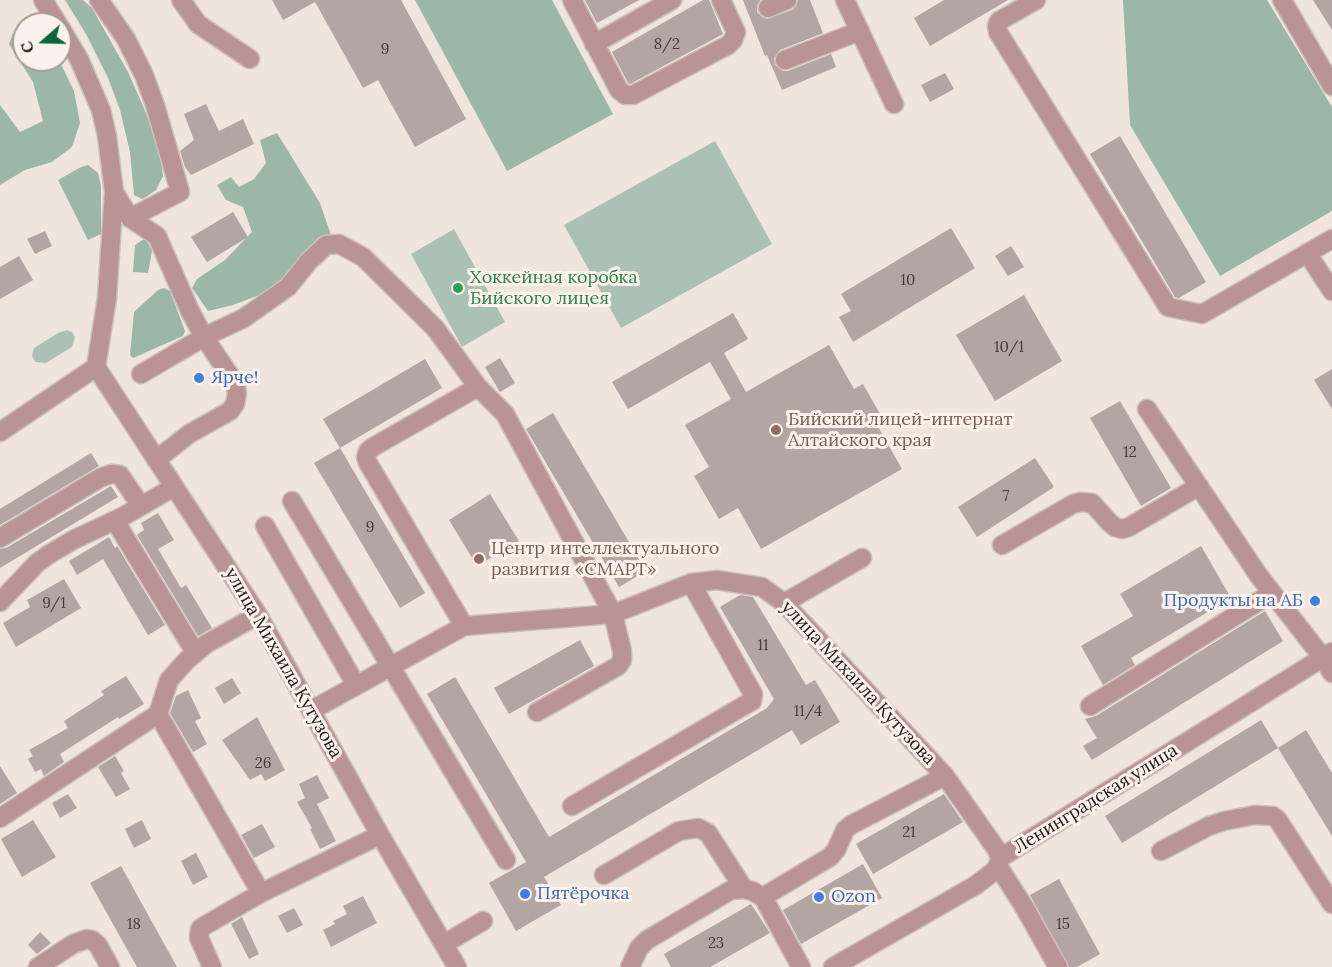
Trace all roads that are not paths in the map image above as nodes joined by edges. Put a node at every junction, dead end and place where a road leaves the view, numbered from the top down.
1 (99, 0) edge
2 (181, 0) edge
3 (572, 0) edge
4 (672, 0) edge
5 (721, 0) edge
6 (787, 0) edge
7 (845, 0) edge
8 (1036, 0) edge
9 (1282, 0) edge
10 (768, 8) dead end
11 (860, 31) junction
12 (594, 44) junction
13 (72, 46) edge
14 (250, 59) dead end
15 (785, 60) dead end
16 (1332, 86) edge
17 (894, 104) dead end
18 (114, 192) junction
19 (130, 218) junction
20 (1332, 239) edge
21 (1307, 253) junction
22 (1332, 291) edge
23 (204, 336) junction
24 (96, 367) junction
25 (141, 375) dead end
26 (478, 387) junction
27 (1147, 409) dead end
28 (0, 432) edge
29 (156, 460) junction
30 (1199, 486) junction
31 (174, 487) junction
32 (292, 501) dead end
33 (141, 506) junction
34 (115, 521) junction
35 (265, 526) dead end
36 (0, 538) edge
37 (1002, 545) dead end
38 (862, 558) dead end
39 (691, 583) junction
40 (1272, 593) junction
41 (0, 602) edge
42 (784, 603) junction
43 (613, 614) junction
44 (258, 615) junction
45 (464, 626) junction
46 (195, 652) junction
47 (1329, 661) edge
48 (389, 666) junction
49 (356, 685) junction
50 (1090, 706) dead end
51 (312, 710) junction
52 (537, 712) dead end
53 (158, 714) junction
54 (945, 776) junction
55 (572, 806) dead end
56 (0, 818) edge
57 (380, 835) junction
58 (1161, 851) dead end
59 (506, 860) dead end
60 (999, 862) junction
61 (604, 875) dead end
62 (744, 889) junction
63 (261, 892) junction
64 (763, 897) junction
65 (1332, 904) edge
66 (483, 921) dead end
67 (444, 944) junction
68 (38, 967) edge
69 (110, 967) edge
70 (212, 967) edge
71 (457, 967) edge
72 (630, 967) edge
73 (801, 967) edge
74 (833, 967) edge
75 (1058, 967) edge

1 - 19 street
2 - 14 street
3 - 12 street
4 - 12 street
5 - 12 street
6 - 10 street
7 - 11 street
8 - 21 street
9 - 16 street
11 - 15 street
11 - 17 street
13 - 18 street
18 - 19 street
18 - 24 street
19 - 23 street
20 - 21 street
21 - 22 street
23 - 25 street
23 - 26 street
23 - 29 street
24 - 28 street
24 - 29 street, улица Михаила Кутузова
26 - 43 street
26 - 45 street
27 - 30 street
29 - 31 street, улица Михаила Кутузова
30 - 37 street
30 - 40 street
31 - 33 street
31 - 44 street, улица Михаила Кутузова
32 - 48 street
33 - 34 street
33 - 36 street
34 - 41 street
34 - 46 street
35 - 49 street
38 - 42 street
39 - 42 street, улица Михаила Кутузова
39 - 43 street, улица Михаила Кутузова
39 - 55 street
40 - 47 street
40 - 50 street
42 - 54 street, улица Михаила Кутузова
43 - 45 street, улица Михаила Кутузова
43 - 52 street
44 - 46 street
44 - 51 street, улица Михаила Кутузова
45 - 48 street
46 - 53 street
47 - 60 street, Ленинградская улица
48 - 49 street
48 - 59 street
49 - 51 street
51 - 57 street, улица Михаила Кутузова
53 - 56 street
53 - 63 street
54 - 60 street, улица Михаила Кутузова
54 - 64 street
57 - 63 street
57 - 67 street, улица Михаила Кутузова
58 - 65 street
60 - 74 street, Ленинградская улица
60 - 75 street, улица Михаила Кутузова
61 - 62 street
62 - 64 street
62 - 72 street
63 - 70 street
64 - 73 street
66 - 67 street
67 - 71 street, улица Михаила Кутузова
68 - 69 street

